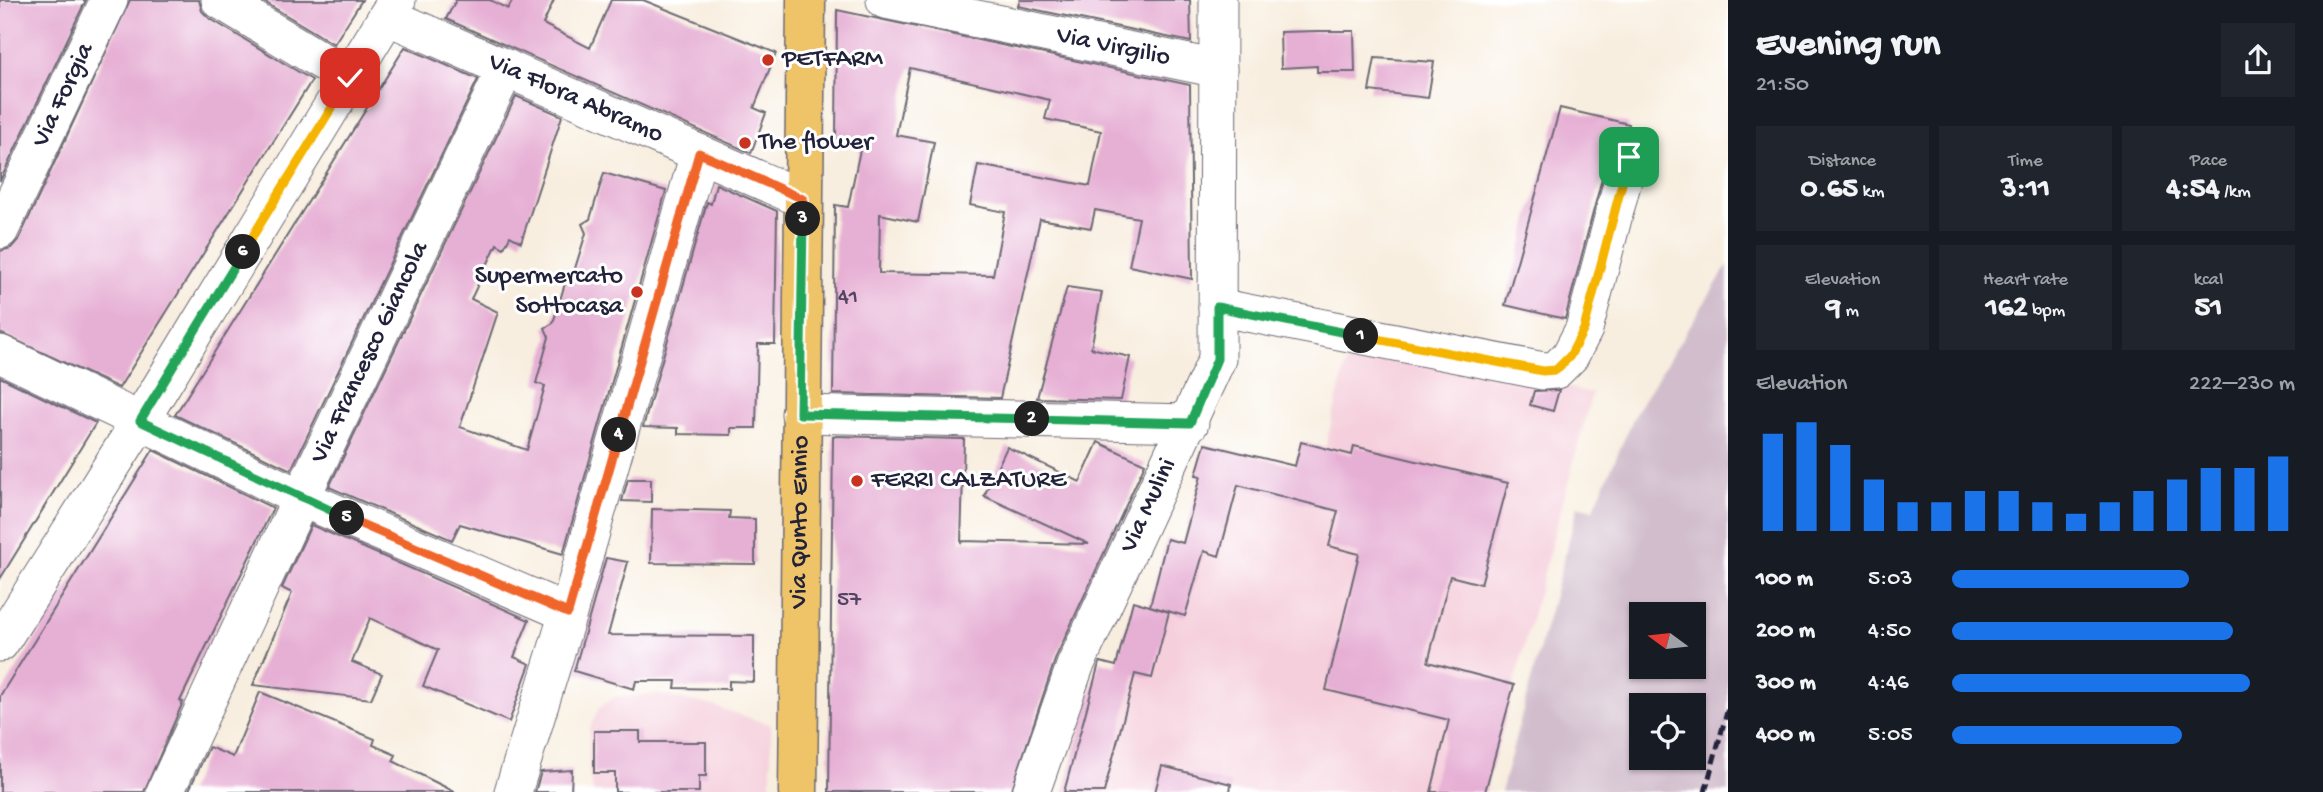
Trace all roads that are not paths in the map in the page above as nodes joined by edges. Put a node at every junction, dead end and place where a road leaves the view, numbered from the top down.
1 (109, 0) edge
2 (220, 0) edge
3 (806, 0) edge
4 (885, 0) edge
5 (1218, 0) edge
6 (392, 8) edge
7 (506, 68) junction
8 (1218, 69) junction
9 (350, 78) junction
10 (699, 153) junction
11 (1629, 157) dead end
12 (803, 199) junction
13 (0, 230) edge
14 (1217, 307) junction
15 (0, 354) edge
16 (800, 414) junction
17 (140, 421) junction
18 (1190, 423) junction
19 (301, 498) junction
20 (568, 613) junction
21 (0, 643) edge
22 (165, 792) edge
23 (513, 792) edge
24 (798, 792) edge
25 (1031, 792) edge

1 - 13 street, Via Forgia
2 - 9 street
3 - 12 main road, Via Qunto Ennio
4 - 8 street, Via Virgilio
5 - 8 street, Via Mulini
6 - 7 street, Via Flora Abramo
6 - 9 street
7 - 10 street, Via Flora Abramo
7 - 19 street, Via Francesco Giancola
8 - 14 street, Via Mulini
9 - 17 street
10 - 12 street, Via Flora Abramo
10 - 20 street
11 - 14 street
12 - 16 main road, Via Qunto Ennio
14 - 18 street, Via Mulini
15 - 17 street
16 - 18 street
16 - 24 main road, Via Qunto Ennio
17 - 19 street
17 - 21 street
18 - 25 street, Via Mulini
19 - 20 street
19 - 22 street, Via Francesco Giancola
20 - 23 street

